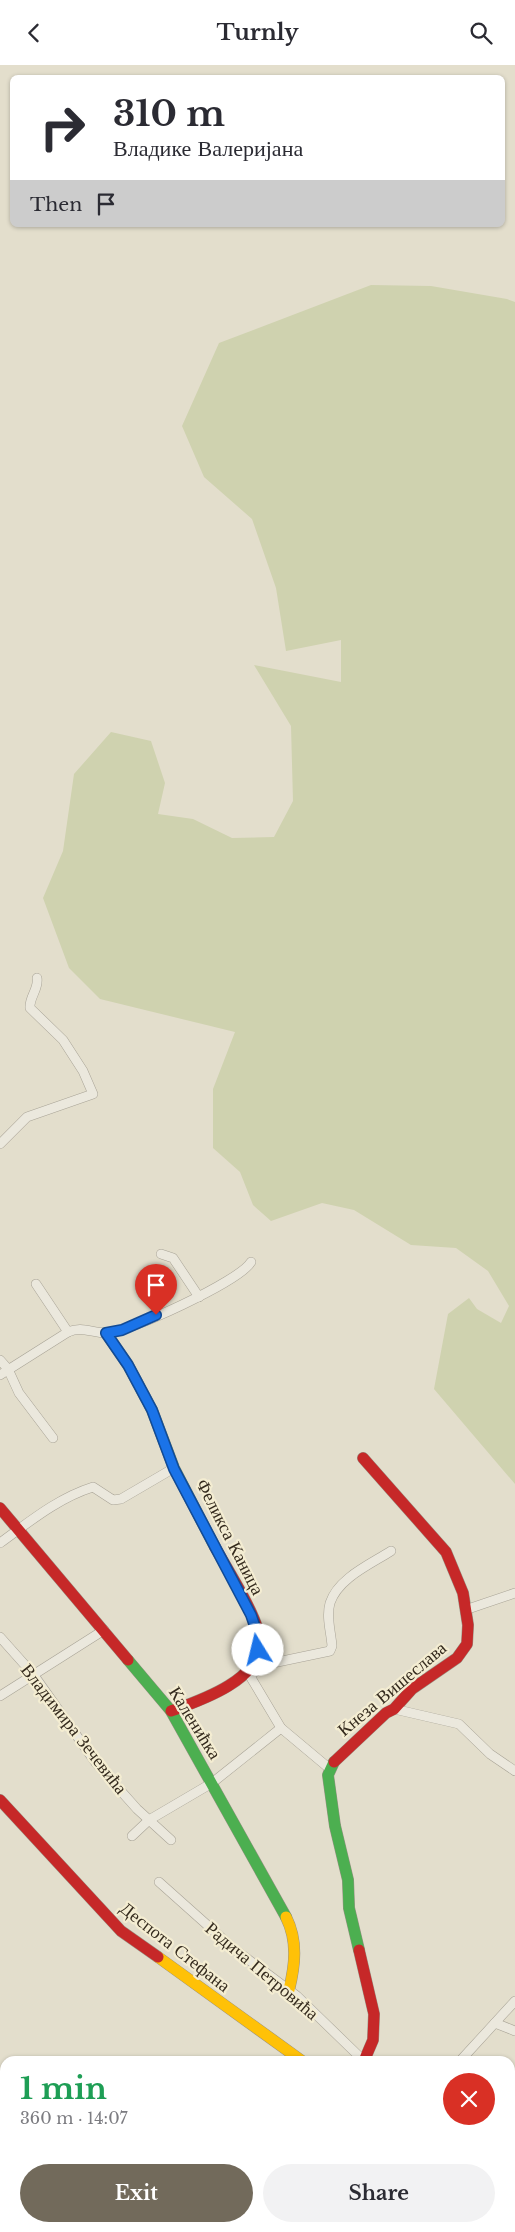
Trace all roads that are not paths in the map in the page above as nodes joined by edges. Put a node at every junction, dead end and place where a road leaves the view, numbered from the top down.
1 (37, 978) dead end
2 (0, 1144) edge
3 (161, 1254) dead end
4 (251, 1262) dead end
5 (36, 1284) dead end
6 (199, 1297) junction
7 (68, 1332) junction
8 (106, 1333) junction
9 (0, 1360) edge
10 (4, 1372) edge
11 (53, 1437) dead end
12 (363, 1458) dead end
13 (174, 1469) junction
14 (0, 1508) edge
15 (17, 1531) junction
16 (0, 1543) edge
17 (391, 1551) dead end
18 (515, 1593) edge
19 (468, 1609) junction
20 (104, 1630) junction
21 (0, 1637) edge
22 (248, 1673) junction
23 (33, 1674) junction
24 (0, 1695) edge
25 (394, 1709) junction
26 (171, 1711) junction
27 (282, 1728) junction
28 (330, 1769) junction
29 (515, 1771) edge
30 (212, 1783) junction
31 (0, 1801) edge
32 (149, 1820) junction
33 (132, 1836) dead end
34 (171, 1840) dead end
35 (160, 1882) dead end
36 (289, 1990) junction
37 (515, 2001) edge
38 (495, 2023) junction
39 (515, 2031) edge
40 (295, 2056) edge
41 (359, 2056) edge
42 (366, 2056) edge
43 (465, 2056) edge

1 - 2 street
3 - 6 street
4 - 6 street
5 - 7 street
6 - 8 street
7 - 8 street
7 - 10 street
8 - 13 street, Феликса Каница
9 - 10 street
10 - 11 street
12 - 19 street, Кнеза Вишеслава
13 - 15 street
13 - 22 street, Феликса Каница
14 - 15 street, Каленићка
15 - 16 street
15 - 20 street, Каленићка
17 - 22 street
18 - 19 street
19 - 25 street, Кнеза Вишеслава
20 - 23 street
20 - 26 street, Каленићка
21 - 23 street, Владимира Зечевића
22 - 26 street
22 - 27 street
23 - 24 street
23 - 32 street, Владимира Зечевића
25 - 28 street, Кнеза Вишеслава
25 - 29 street
26 - 30 street, Каленићка
27 - 28 street
27 - 30 street
28 - 42 street
30 - 32 street
30 - 36 street, Каленићка
31 - 40 street, Деспота Стефана
32 - 33 street
32 - 34 street, Владимира Зечевића
35 - 36 street, Радича Петровића
36 - 41 street, Радича Петровића
37 - 38 street
38 - 39 street
38 - 43 street

